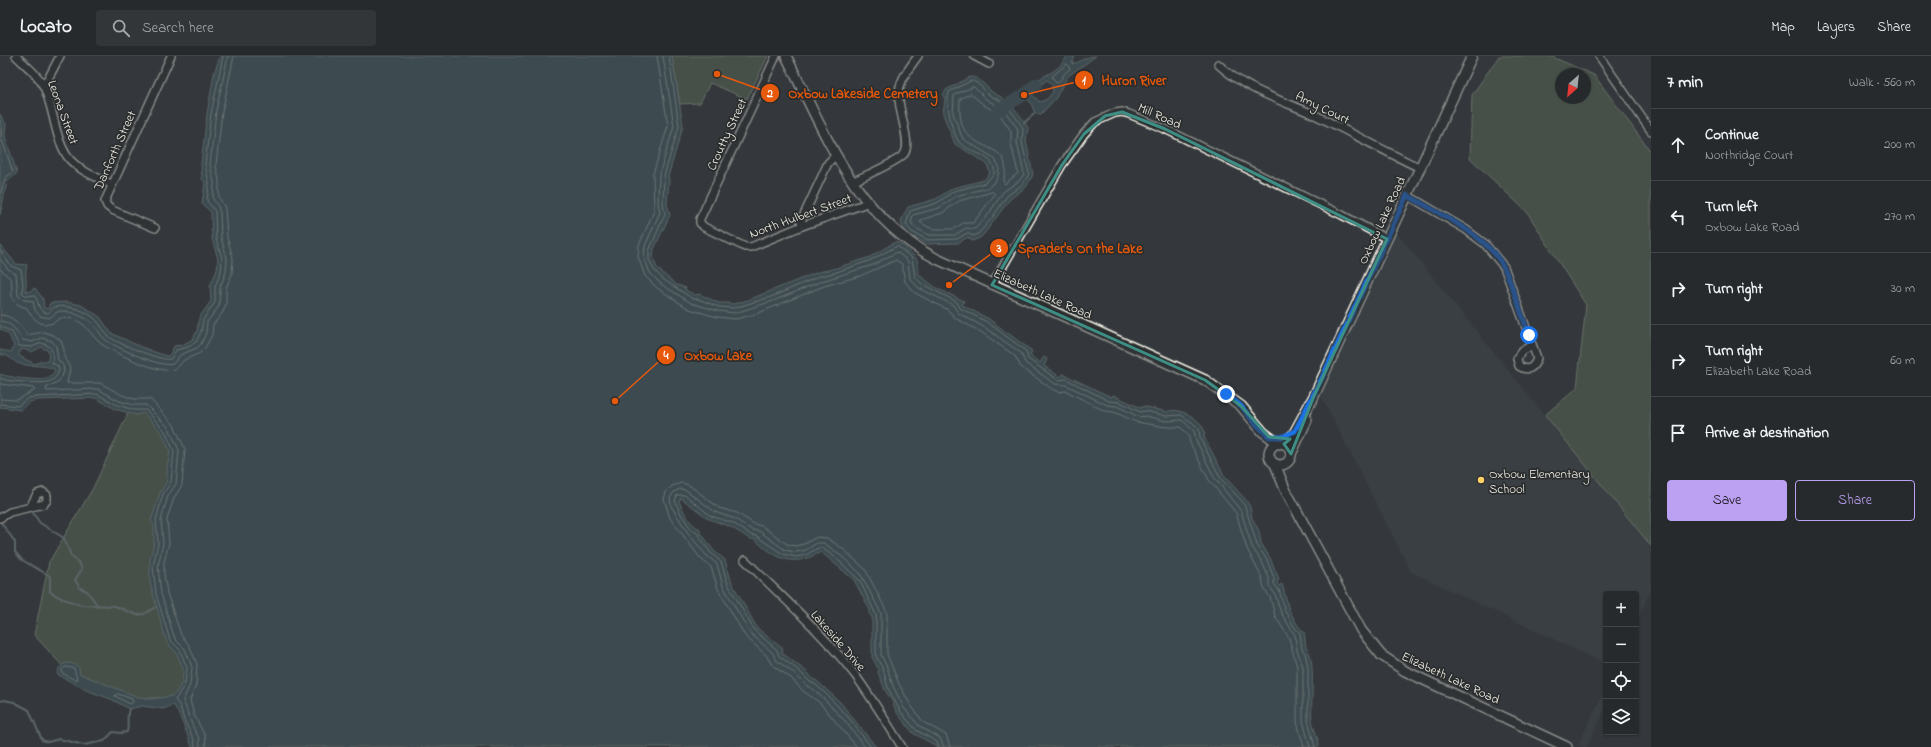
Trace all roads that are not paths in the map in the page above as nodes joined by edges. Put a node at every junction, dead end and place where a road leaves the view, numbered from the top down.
1 (16, 56) edge
2 (60, 56) edge
3 (171, 56) edge
4 (776, 56) edge
5 (786, 56) edge
6 (918, 56) edge
7 (974, 56) edge
8 (1472, 56) edge
9 (1599, 56) edge
10 (988, 64) dead end
11 (1218, 64) dead end
12 (42, 84) junction
13 (1651, 131) edge
14 (836, 155) junction
15 (1420, 168) junction
16 (852, 182) junction
17 (111, 184) junction
18 (1407, 195) junction
19 (867, 203) junction
20 (700, 223) joint
21 (802, 226) junction
22 (155, 228) dead end
23 (1387, 239) junction
24 (992, 285) junction
25 (1532, 346) dead end
26 (1314, 396) junction
27 (1239, 405) junction
28 (1295, 431) junction
29 (1269, 437) junction
30 (1282, 444) junction
31 (1270, 451) junction
32 (1291, 454) junction
33 (1275, 464) junction
34 (1285, 464) junction
35 (30, 507) dead end
36 (0, 518) edge
37 (1303, 519) junction
38 (745, 560) dead end
39 (902, 747) edge
40 (1567, 747) edge

1 - 12 street, Leona Street
2 - 12 street
3 - 17 street, Danforth Street
4 - 20 street, Croutty Street
5 - 14 street, Elizabeth Lake Road
6 - 16 street
7 - 10 street
8 - 15 street, Oxbow Lake Road
9 - 13 street
11 - 15 street, Amy Court
12 - 17 street, Leona Street
14 - 16 street, Elizabeth Lake Road
14 - 21 street
15 - 18 street, Oxbow Lake Road
16 - 19 street, Elizabeth Lake Road
17 - 22 street, Danforth Street
18 - 23 street, Oxbow Lake Road
18 - 25 street
19 - 21 street, North Hulbert Street
19 - 24 street, Elizabeth Lake Road
20 - 21 street, North Hulbert Street
23 - 24 street, Mill Road
23 - 26 street, Oxbow Lake Road
24 - 27 street, Elizabeth Lake Road
26 - 28 street, Oxbow Lake Road
26 - 32 street, Oxbow Lake Road
27 - 29 street, Elizabeth Lake Road
27 - 31 street, Elizabeth Lake Road
28 - 29 street
28 - 30 street, Oxbow Lake Road
29 - 30 street, Elizabeth Lake Road
30 - 31 street
30 - 32 street
31 - 33 street
32 - 34 street
33 - 34 street
33 - 37 street, Elizabeth Lake Road
34 - 37 street, Elizabeth Lake Road
35 - 36 street
37 - 40 street, Elizabeth Lake Road
38 - 39 street, Lakeside Drive

